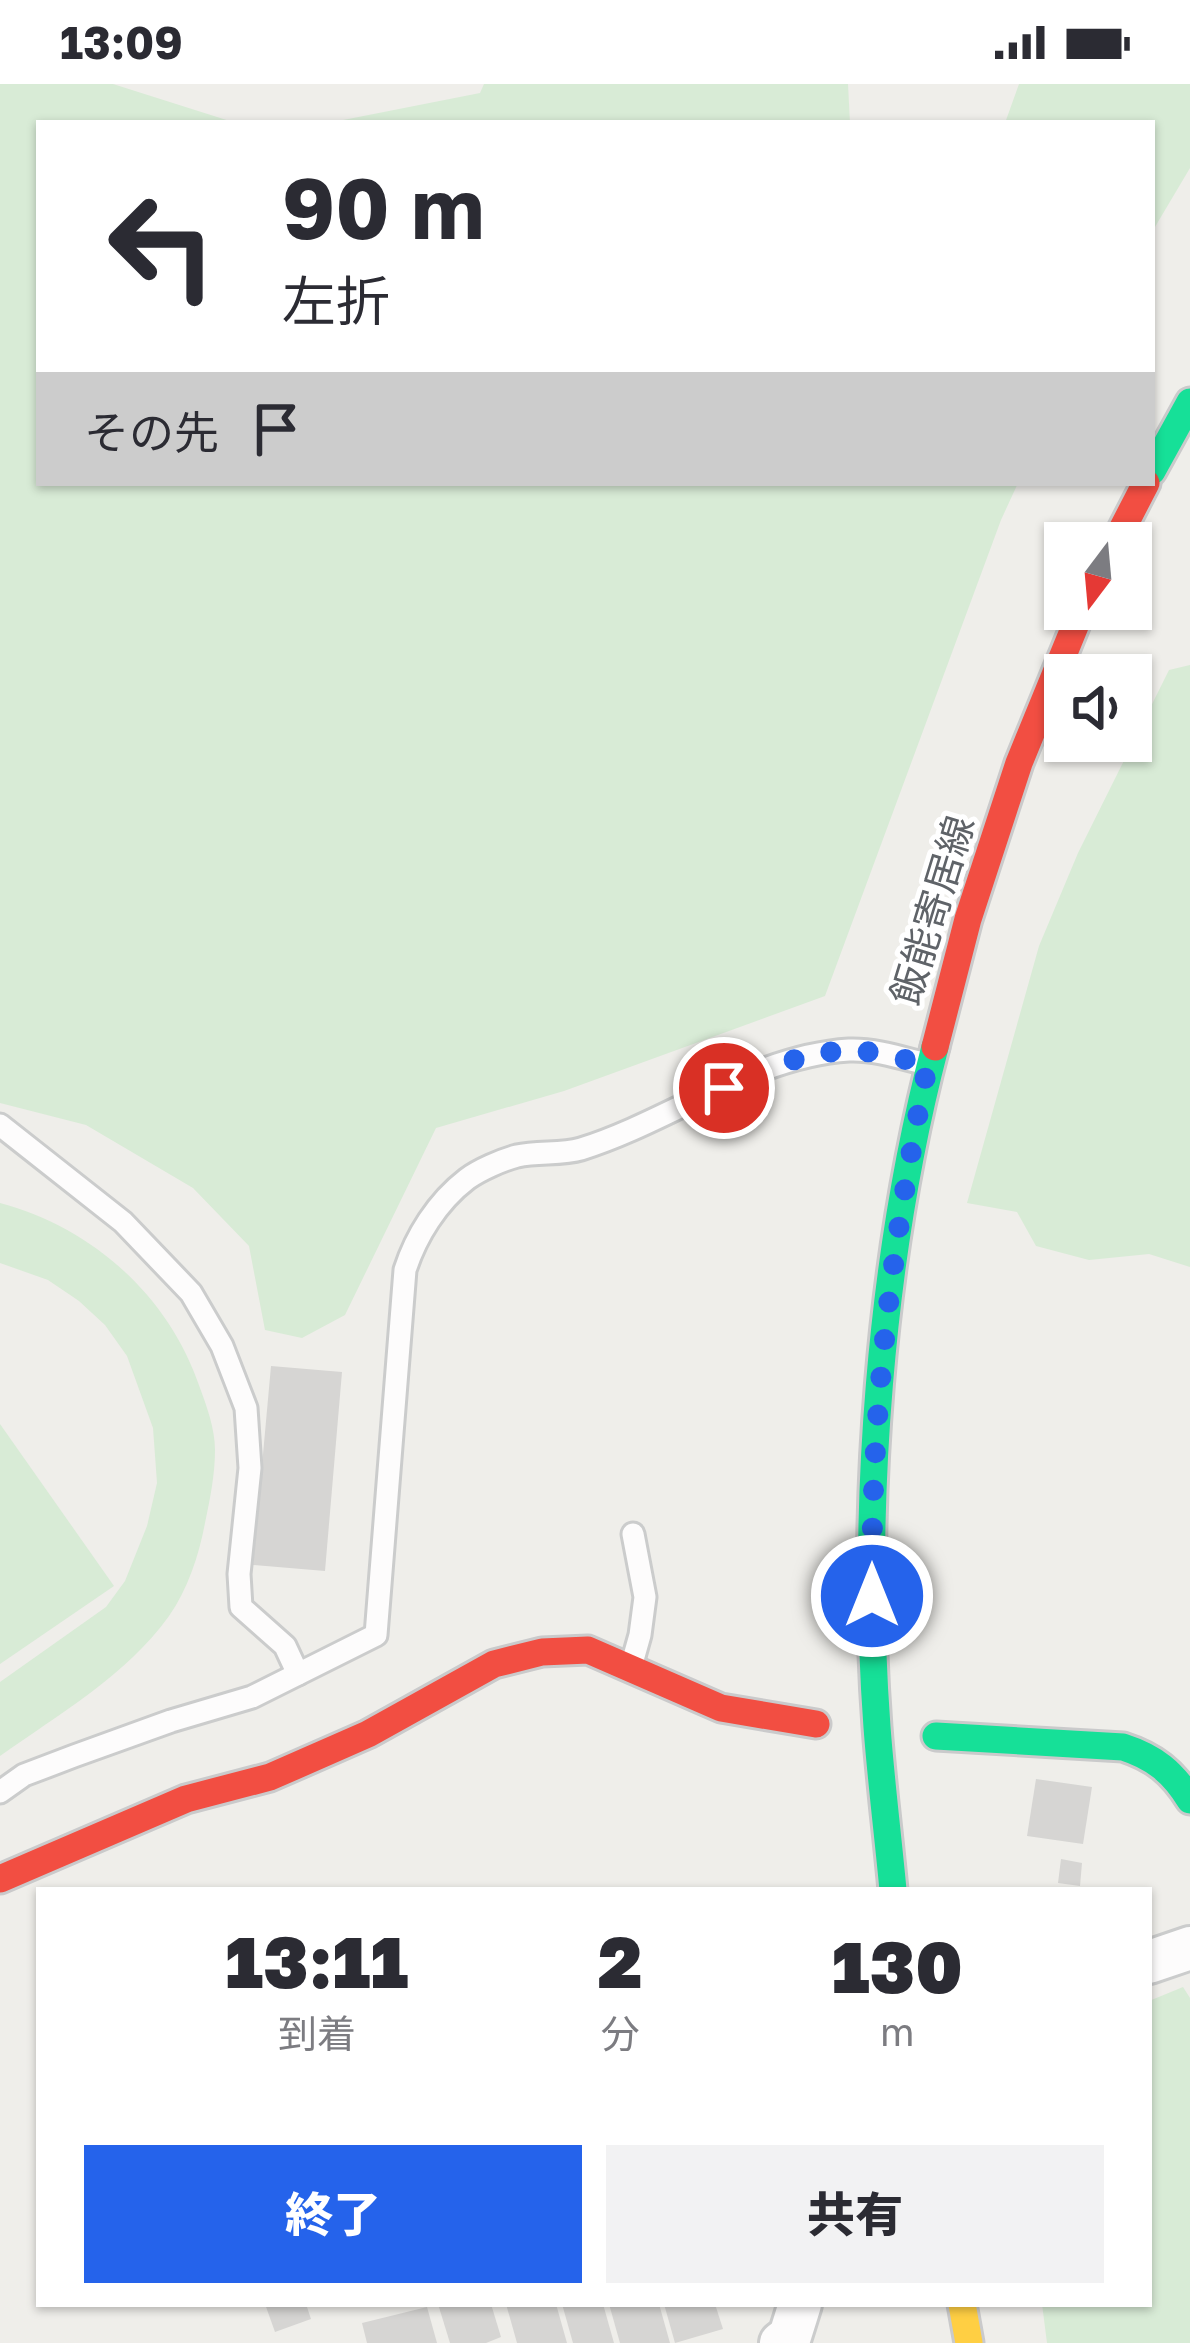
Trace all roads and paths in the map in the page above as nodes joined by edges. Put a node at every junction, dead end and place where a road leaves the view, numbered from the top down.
1 (1190, 402) edge
2 (1155, 465) edge
3 (1144, 486) edge
4 (1125, 522) edge
5 (1073, 630) edge
6 (928, 1064) junction
7 (0, 1125) edge
8 (633, 1534) dead end
9 (631, 1667) junction
10 (298, 1674) junction
11 (816, 1724) dead end
12 (936, 1736) dead end
13 (0, 1792) edge
14 (1190, 1800) edge
15 (0, 1879) edge
16 (893, 1887) edge
17 (1190, 1948) edge
18 (1152, 1961) edge
19 (799, 2307) edge
20 (963, 2307) edge
21 (781, 2343) edge
22 (969, 2343) edge

1 - 2 main road
3 - 4 main road
5 - 6 main road, 飯能寄居線
6 - 10 lane
6 - 16 main road, 飯能寄居線
7 - 10 lane
8 - 9 lane
9 - 11 main road
9 - 15 main road
10 - 13 lane
12 - 14 main road
17 - 18 street
19 - 21 street
20 - 22 main road

